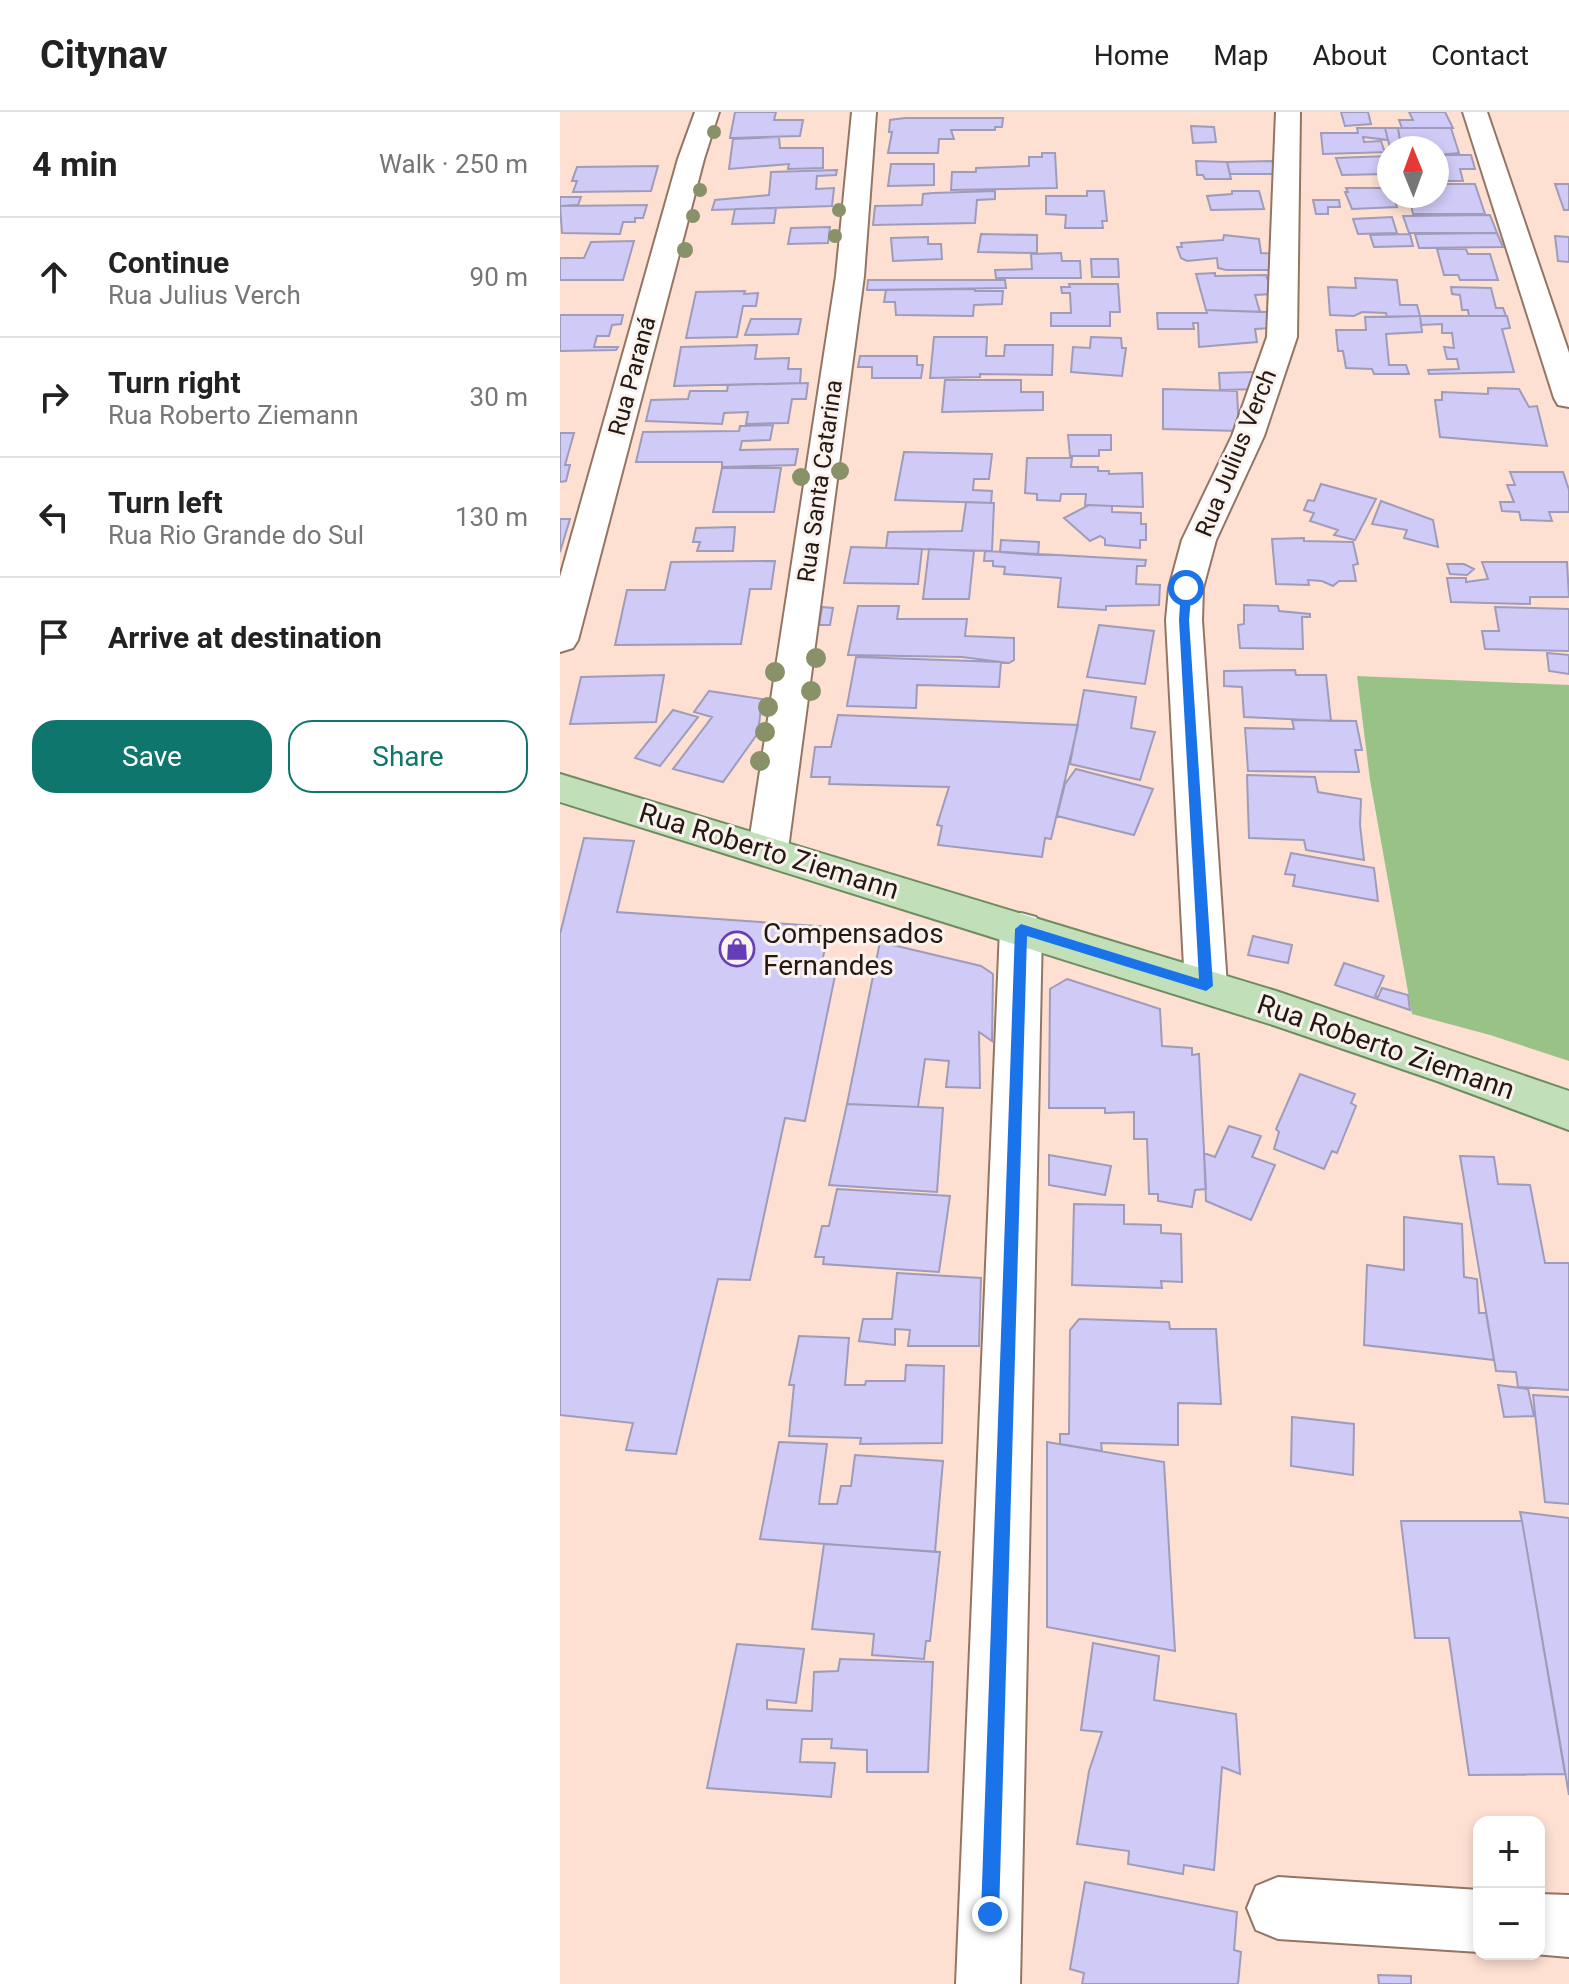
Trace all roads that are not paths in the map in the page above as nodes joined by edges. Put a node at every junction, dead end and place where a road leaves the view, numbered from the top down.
1 (707, 112) edge
2 (864, 112) edge
3 (1288, 112) edge
4 (1475, 112) edge
5 (1569, 398) edge
6 (560, 640) edge
7 (560, 788) edge
8 (768, 849) junction
9 (1021, 929) junction
10 (1206, 986) junction
11 (1569, 1111) edge
12 (1278, 1908) dead end
13 (1473, 1921) edge
14 (1545, 1925) edge
15 (1569, 1926) edge
16 (988, 1984) edge

1 - 6 street, Rua Paraná
2 - 8 street, Rua Santa Catarina
3 - 10 street, Rua Julius Verch
4 - 5 street
7 - 8 main road, Rua Roberto Ziemann
8 - 9 main road, Rua Roberto Ziemann
9 - 10 main road, Rua Roberto Ziemann
9 - 16 street
10 - 11 main road, Rua Roberto Ziemann
12 - 13 street
14 - 15 street

